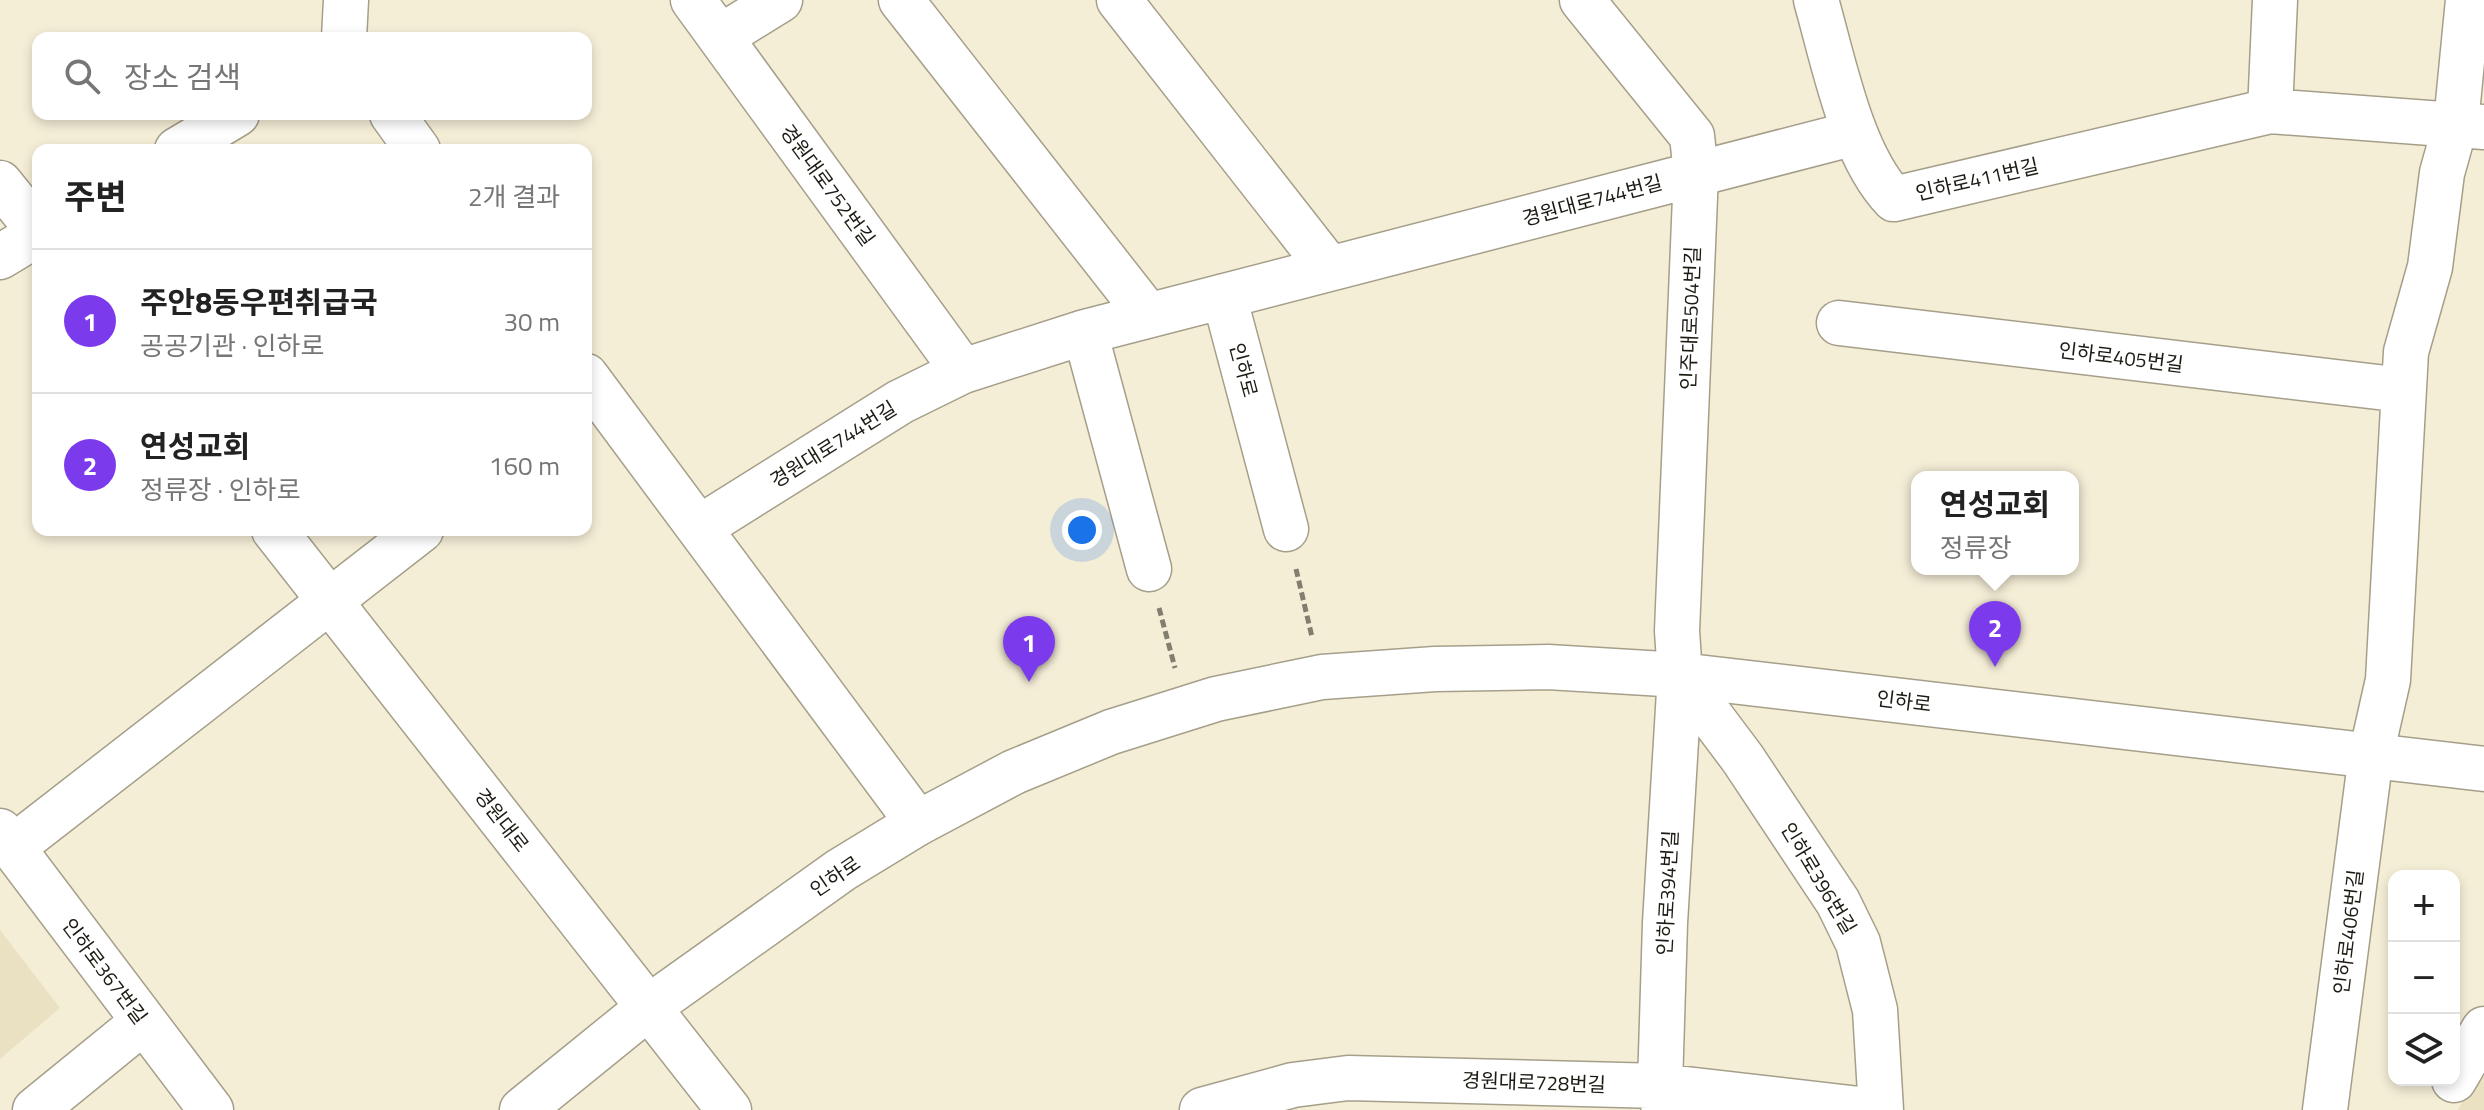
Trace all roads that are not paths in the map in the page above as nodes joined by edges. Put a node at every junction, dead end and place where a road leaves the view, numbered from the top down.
1 (346, 0) edge
2 (693, 0) edge
3 (780, 0) edge
4 (901, 0) edge
5 (1119, 0) edge
6 (1582, 0) edge
7 (1816, 0) edge
8 (2275, 0) edge
9 (2468, 0) edge
10 (344, 32) edge
11 (720, 37) junction
12 (2270, 111) junction
13 (227, 120) edge
14 (396, 120) edge
15 (2470, 125) edge
16 (1855, 133) junction
17 (187, 144) edge
18 (414, 144) edge
19 (1696, 173) junction
20 (0, 183) edge
21 (32, 224) edge
22 (32, 236) edge
23 (0, 257) edge
24 (1329, 268) junction
25 (1224, 296) junction
26 (1148, 315) junction
27 (1839, 323) dead end
28 (1085, 332) junction
29 (963, 371) junction
30 (2403, 390) junction
31 (592, 393) edge
32 (699, 528) junction
33 (1286, 529) road end
34 (279, 536) edge
35 (413, 536) edge
36 (1149, 569) road end
37 (330, 601) junction
38 (1680, 675) junction
39 (2371, 755) junction
40 (2484, 769) edge
41 (918, 823) junction
42 (6, 839) edge
43 (649, 1007) junction
44 (143, 1022) junction
45 (2484, 1029) edge
46 (2460, 1070) edge
47 (2450, 1086) edge
48 (1662, 1098) edge
49 (35, 1110) edge
50 (211, 1110) edge
51 (522, 1110) edge
52 (729, 1110) edge
53 (1202, 1110) edge
54 (1868, 1110) edge
55 (1881, 1110) edge
56 (2325, 1110) edge
57 (2436, 1110) edge

1 - 10 main road
2 - 11 main road, 경원대로752번길
3 - 11 main road
4 - 26 main road
5 - 24 main road
6 - 19 main road, 인주대로504번길
7 - 16 main road, 인하로411번길
8 - 12 main road
9 - 15 main road
11 - 29 main road, 경원대로752번길
12 - 15 main road, 인하로411번길
12 - 16 main road, 인하로411번길
13 - 17 main road
14 - 18 main road
15 - 30 main road
16 - 19 main road, 경원대로744번길
19 - 24 main road, 경원대로744번길
19 - 38 main road, 인주대로504번길
20 - 21 main road
22 - 23 main road
24 - 25 main road, 경원대로744번길
25 - 26 main road, 경원대로744번길
25 - 33 main road, 인하로
26 - 28 main road, 경원대로744번길
27 - 30 main road, 인하로405번길
28 - 29 main road, 경원대로744번길
28 - 36 main road
29 - 32 main road, 경원대로744번길
30 - 39 main road
31 - 32 main road
32 - 41 main road
34 - 37 main road, 경원대로
35 - 37 main road
37 - 42 main road
37 - 43 main road, 경원대로
38 - 39 main road, 인하로
38 - 41 main road, 인하로
38 - 48 main road, 인하로394번길
38 - 55 main road, 인하로396번길
39 - 40 main road, 인하로
39 - 56 main road, 인하로406번길
41 - 43 main road, 인하로
42 - 44 main road, 인하로367번길
43 - 51 main road, 인하로
43 - 52 main road, 경원대로
44 - 49 main road
44 - 50 main road, 인하로367번길
45 - 46 main road
47 - 57 main road
48 - 53 main road, 경원대로728번길
48 - 54 main road, 경원대로728번길

